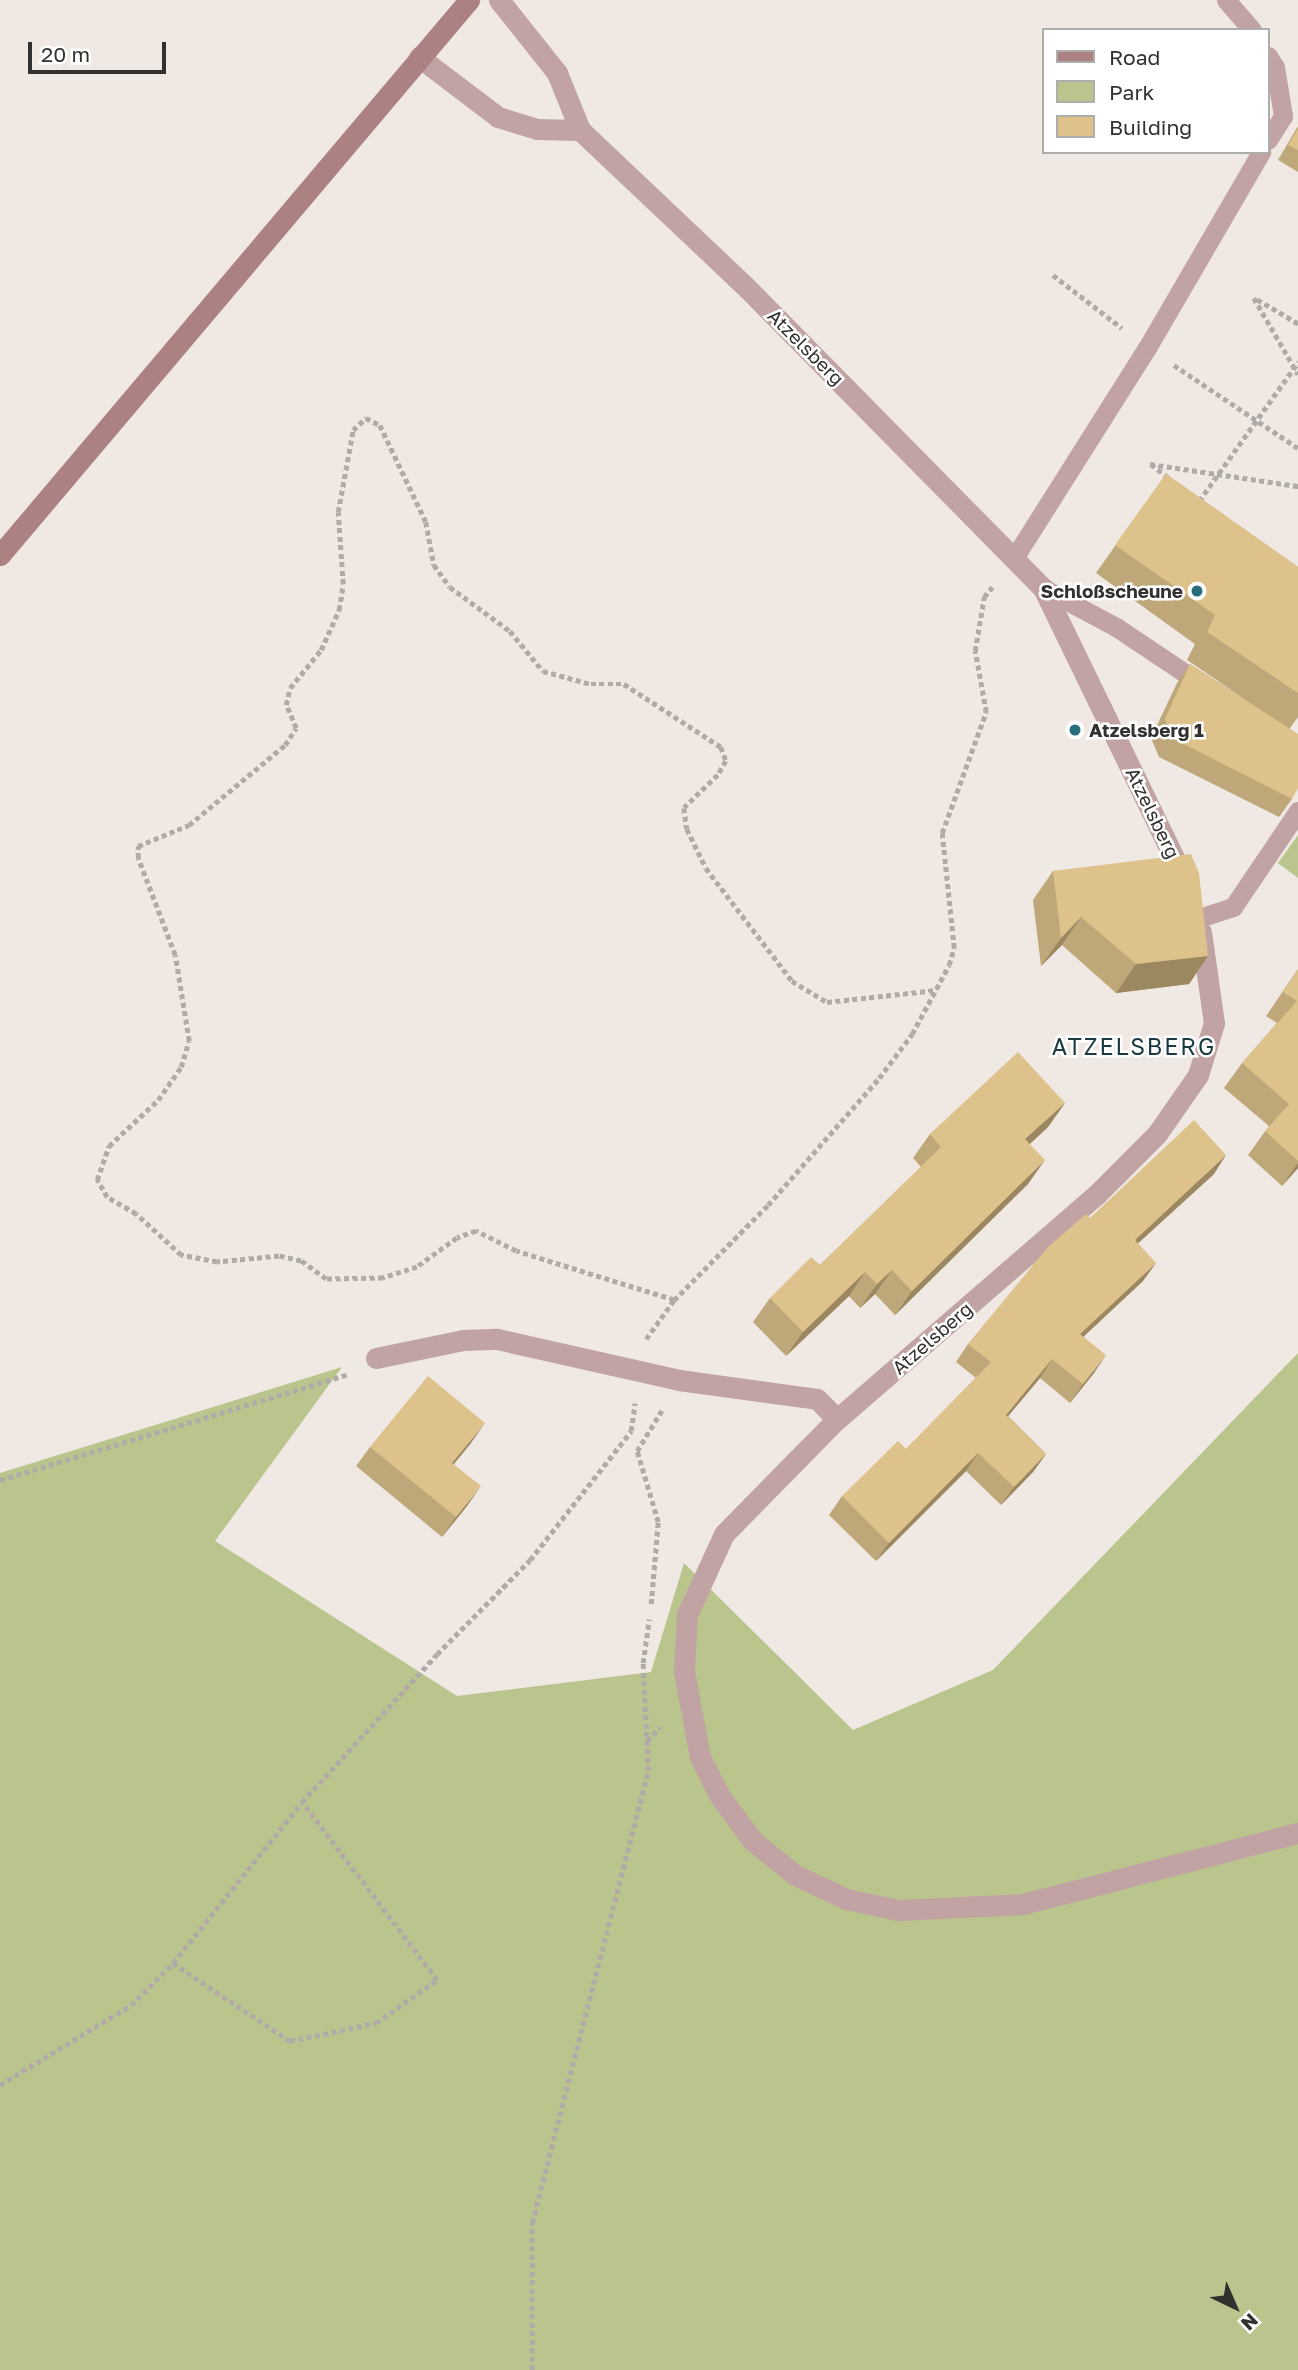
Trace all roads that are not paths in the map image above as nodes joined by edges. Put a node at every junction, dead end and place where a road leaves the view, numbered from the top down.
1 (469, 0) edge
2 (499, 0) edge
3 (1226, 0) edge
4 (1250, 28) edge
5 (419, 57) junction
6 (1270, 59) edge
7 (580, 130) junction
8 (1270, 138) edge
9 (1260, 154) edge
10 (0, 555) edge
11 (1016, 555) junction
12 (1043, 588) junction
13 (1218, 696) edge
14 (1298, 811) edge
15 (1199, 918) junction
16 (376, 1358) road end
17 (837, 1419) junction
18 (1298, 1833) edge

1 - 5 street
2 - 7 street, Atzelsberg
3 - 4 lane
5 - 7 street
5 - 10 street
6 - 8 lane
7 - 11 street, Atzelsberg
9 - 11 lane
11 - 12 street, Atzelsberg
12 - 13 lane
12 - 15 street, Atzelsberg
14 - 15 lane
15 - 17 street, Atzelsberg
16 - 17 street
17 - 18 street, Atzelsberg

